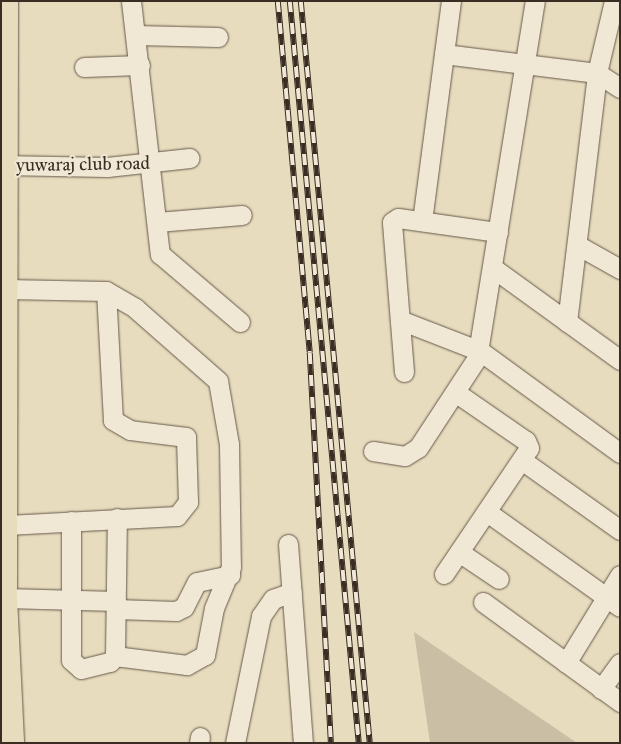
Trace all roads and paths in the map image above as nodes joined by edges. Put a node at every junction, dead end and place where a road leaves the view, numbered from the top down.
1 (6, 1) edge
2 (131, 1) edge
3 (451, 1) edge
4 (535, 1) edge
5 (614, 1) edge
6 (136, 35) junction
7 (218, 36) dead end
8 (444, 54) junction
9 (523, 61) junction
10 (140, 65) junction
11 (84, 67) dead end
12 (597, 73) junction
13 (620, 88) edge
14 (190, 158) dead end
15 (153, 164) junction
16 (3, 165) edge
17 (242, 215) dead end
18 (422, 221) junction
19 (157, 222) junction
20 (498, 232) junction
21 (579, 246) junction
22 (493, 268) junction
23 (620, 269) edge
24 (6, 289) junction
25 (106, 291) junction
26 (400, 320) junction
27 (240, 322) dead end
28 (567, 322) junction
29 (480, 351) junction
30 (620, 360) edge
31 (404, 372) dead end
32 (455, 392) junction
33 (5, 407) edge
34 (373, 452) dead end
35 (620, 452) edge
36 (523, 461) junction
37 (487, 512) junction
38 (116, 518) junction
39 (71, 521) junction
40 (7, 525) junction
41 (620, 530) edge
42 (288, 544) dead end
43 (459, 552) junction
44 (444, 574) dead end
45 (620, 575) edge
46 (230, 576) junction
47 (499, 579) dead end
48 (292, 592) junction
49 (5, 598) junction
50 (71, 600) junction
51 (483, 602) dead end
52 (613, 602) edge
53 (116, 605) junction
54 (115, 656) junction
55 (566, 663) junction
56 (620, 664) edge
57 (601, 689) junction
58 (620, 702) edge
59 (8, 736) edge
60 (235, 743) edge
61 (303, 743) edge

1 - 16 main road
2 - 6 street
3 - 8 street
4 - 9 street
5 - 12 street
6 - 7 street
6 - 10 street
8 - 9 street
8 - 18 street
9 - 12 street
9 - 20 street
10 - 11 street
10 - 15 street
12 - 13 street
12 - 21 street
14 - 15 street, yuwaraj club road
15 - 16 street, yuwaraj club road
15 - 19 street
16 - 24 main road
17 - 19 street
18 - 20 street
18 - 26 street
19 - 27 street
20 - 22 street
21 - 23 street
21 - 28 street
22 - 28 street
22 - 29 street
24 - 25 street
24 - 33 main road
25 - 38 street
25 - 46 street
26 - 29 street
26 - 31 street
28 - 30 street
29 - 32 street
29 - 35 street
32 - 34 street
32 - 36 street
33 - 40 main road
36 - 37 street
36 - 41 street
37 - 43 street
37 - 52 street
38 - 39 street
38 - 53 street
39 - 40 street
39 - 50 street
40 - 49 main road
42 - 48 street
43 - 44 street
43 - 47 street
45 - 52 street
46 - 53 street
46 - 54 street
48 - 60 street
48 - 61 street
49 - 50 street
49 - 59 main road
50 - 53 street
50 - 54 street
51 - 55 street
52 - 55 street
53 - 54 street
55 - 57 street
56 - 57 street
57 - 58 street

